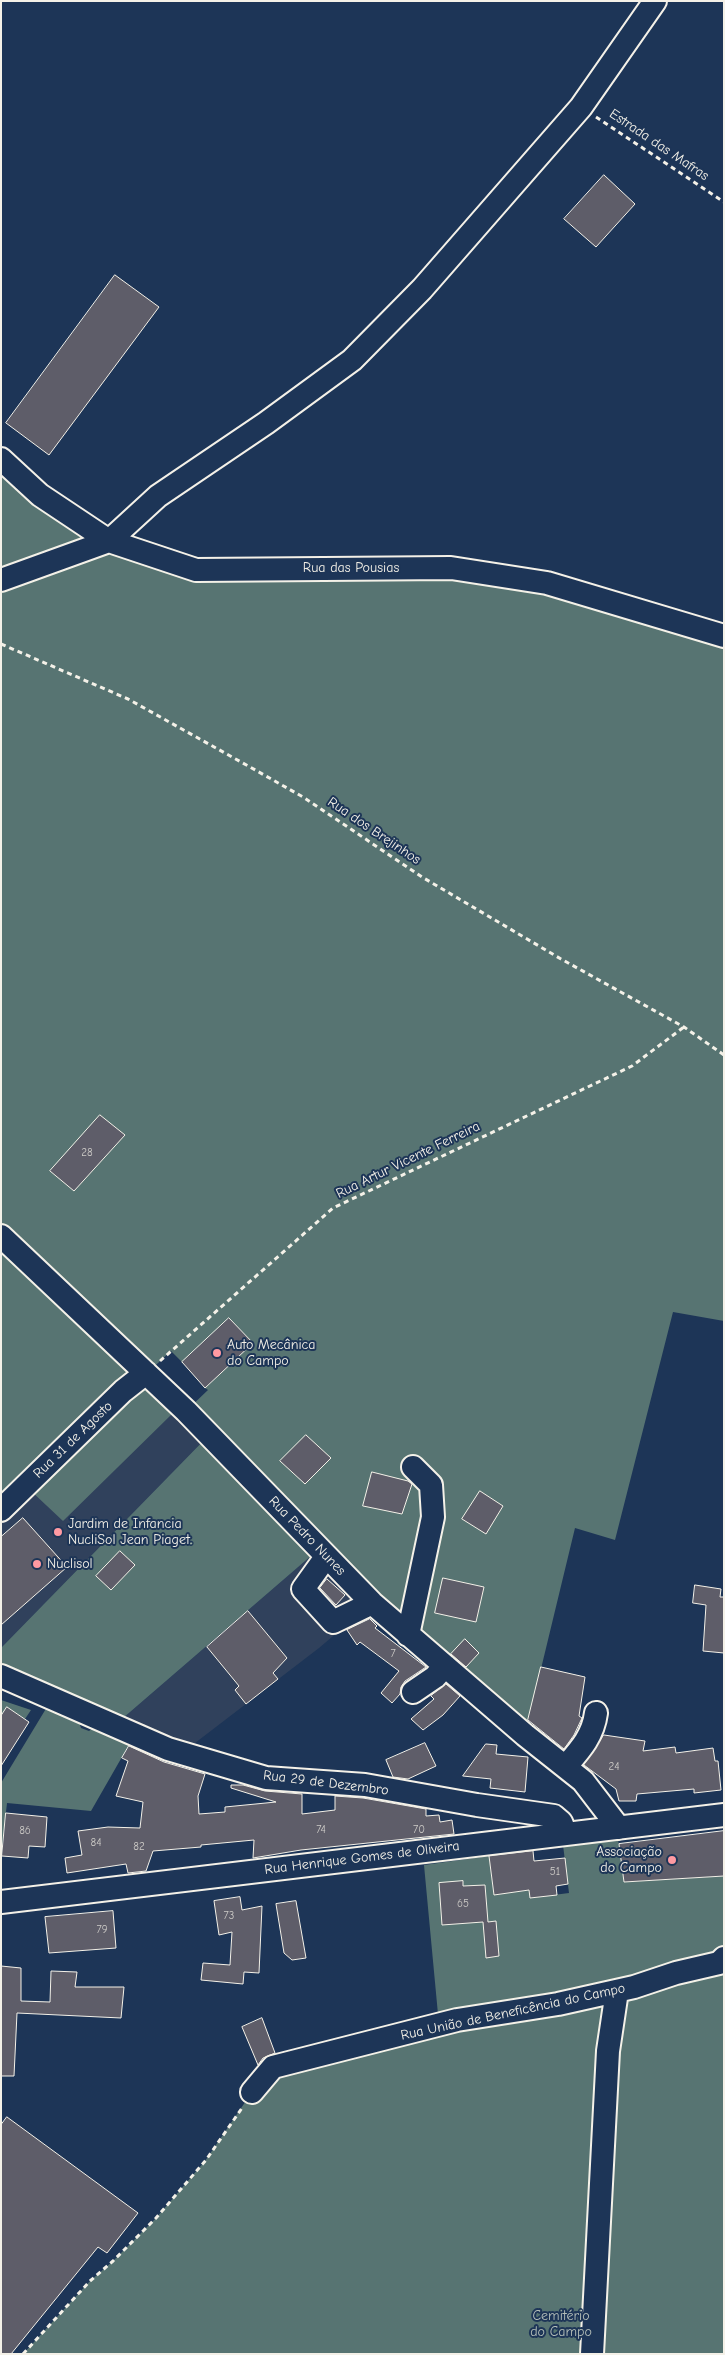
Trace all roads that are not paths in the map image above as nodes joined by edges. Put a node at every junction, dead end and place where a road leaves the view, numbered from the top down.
1 (654, 1) edge
2 (1, 459) edge
3 (109, 541) junction
4 (1, 580) edge
5 (724, 636) edge
6 (1, 1236) edge
7 (146, 1373) junction
8 (413, 1466) dead end
9 (1, 1510) edge
10 (438, 1544) dead end
11 (326, 1557) junction
12 (372, 1603) junction
13 (414, 1639) junction
14 (445, 1666) junction
15 (1, 1676) edge
16 (413, 1692) dead end
17 (596, 1714) dead end
18 (566, 1766) junction
19 (724, 1815) edge
20 (619, 1828) junction
21 (566, 1834) junction
22 (1, 1902) edge
23 (724, 1958) edge
24 (617, 1991) junction
25 (252, 2092) road end
26 (592, 2354) edge

1 - 3 street
2 - 3 street, Rua das Pousias
3 - 4 street
3 - 5 street, Rua das Pousias
6 - 7 street, Rua Pedro Nunes
7 - 9 street, Rua 31 de Agosto
7 - 11 street, Rua Pedro Nunes
8 - 13 street
10 - 13 street
11 - 12 street, Rua Pedro Nunes
11 - 12 street
12 - 13 street, Rua Pedro Nunes
13 - 14 street, Rua Pedro Nunes
14 - 16 street
14 - 18 street, Rua Pedro Nunes
15 - 21 street, Rua 29 de Dezembro
17 - 18 street
18 - 20 street, Rua Pedro Nunes
19 - 20 street, Rua Henrique Gomes de Oliveira
20 - 21 street, Rua Henrique Gomes de Oliveira
21 - 22 street, Rua Henrique Gomes de Oliveira
23 - 24 street, Rua União de Beneficência do Campo
24 - 25 street, Rua União de Beneficência do Campo
24 - 26 street

